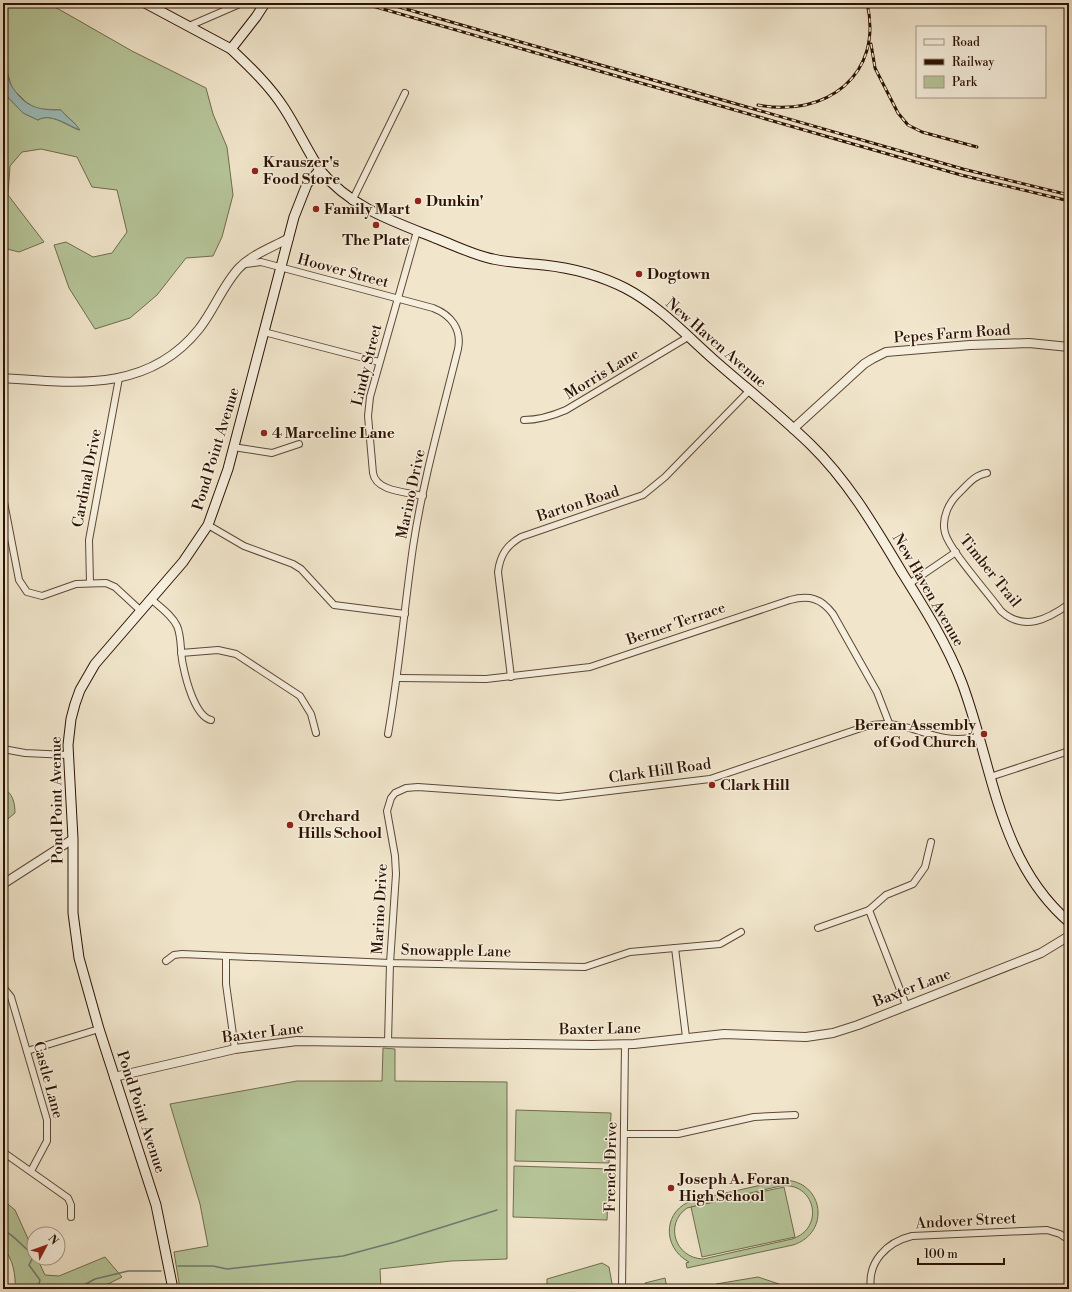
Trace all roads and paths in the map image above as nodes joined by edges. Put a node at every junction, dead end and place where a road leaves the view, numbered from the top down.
1 (145, 3) edge
2 (242, 3) edge
3 (265, 3) edge
4 (189, 26) junction
5 (231, 49) junction
6 (405, 94) dead end
7 (320, 170) junction
8 (352, 201) junction
9 (417, 231) junction
10 (289, 238) junction
11 (244, 264) junction
12 (281, 268) junction
13 (398, 300) junction
14 (264, 332) junction
15 (688, 338) junction
16 (1069, 346) edge
17 (379, 362) junction
18 (3, 378) edge
19 (119, 378) junction
20 (749, 391) junction
21 (524, 420) dead end
22 (793, 428) junction
23 (300, 444) dead end
24 (233, 447) junction
25 (987, 473) dead end
26 (423, 496) junction
27 (3, 497) edge
28 (208, 525) junction
29 (956, 552) junction
30 (90, 583) junction
31 (909, 584) junction
32 (151, 599) junction
33 (1069, 604) edge
34 (141, 611) junction
35 (405, 614) junction
36 (181, 653) junction
37 (511, 676) junction
38 (398, 678) junction
39 (211, 720) dead end
40 (889, 723) junction
41 (316, 733) dead end
42 (388, 734) dead end
43 (979, 737) junction
44 (3, 749) edge
45 (1069, 751) edge
46 (68, 755) junction
47 (990, 777) junction
48 (406, 788) joint
49 (73, 839) junction
50 (931, 842) dead end
51 (3, 884) edge
52 (869, 910) junction
53 (1069, 922) edge
54 (818, 928) dead end
55 (741, 932) dead end
56 (1069, 936) edge
57 (675, 948) junction
58 (226, 956) junction
59 (166, 961) dead end
60 (390, 963) junction
61 (3, 987) edge
62 (906, 1005) junction
63 (99, 1029) junction
64 (686, 1038) junction
65 (388, 1042) junction
66 (626, 1044) junction
67 (235, 1049) junction
68 (27, 1051) junction
69 (114, 1077) junction
70 (795, 1115) dead end
71 (625, 1134) junction
72 (3, 1152) edge
73 (31, 1171) junction
74 (71, 1217) dead end
75 (1069, 1240) edge
76 (173, 1289) edge
77 (622, 1289) edge
78 (871, 1289) edge

1 - 4 main road, New Haven Avenue
2 - 4 street
3 - 5 main road
4 - 5 main road, New Haven Avenue
5 - 7 main road, New Haven Avenue
6 - 8 street
7 - 8 main road, New Haven Avenue
7 - 10 main road, Pond Point Avenue
8 - 9 main road, New Haven Avenue
9 - 13 street, Lindy Street
9 - 15 main road, New Haven Avenue
10 - 11 street
10 - 12 main road, Pond Point Avenue
11 - 12 street, Hoover Street
11 - 19 street
12 - 13 street, Hoover Street
12 - 14 main road, Pond Point Avenue
13 - 17 street, Lindy Street
13 - 26 street, Marino Drive
14 - 17 street
14 - 24 main road, Pond Point Avenue
15 - 20 main road, New Haven Avenue
15 - 21 street, Morris Lane
16 - 22 street, Pepes Farm Road
17 - 26 street, Lindy Street
18 - 19 street
19 - 30 street, Cardinal Drive
20 - 22 main road, New Haven Avenue
20 - 37 street, Barton Road
22 - 31 main road, New Haven Avenue
23 - 24 street
24 - 28 main road, Pond Point Avenue
25 - 29 street, Timber Trail
26 - 35 street, Marino Drive
27 - 30 street
28 - 32 main road, Pond Point Avenue
28 - 35 street
29 - 31 street
29 - 33 street, Timber Trail
30 - 34 street
31 - 43 main road, New Haven Avenue
32 - 34 main road, Pond Point Avenue
32 - 36 street
34 - 46 main road, Pond Point Avenue
35 - 38 street, Marino Drive
36 - 39 street
36 - 41 street
37 - 38 street, Berner Terrace
37 - 40 street, Berner Terrace
38 - 42 street, Marino Drive
40 - 43 street, Clark Hill Road
40 - 48 street, Clark Hill Road
43 - 47 main road, New Haven Avenue
44 - 46 street
45 - 47 street
46 - 49 main road, Pond Point Avenue
47 - 53 main road, New Haven Avenue
48 - 60 street, Marino Drive
49 - 51 street
49 - 63 main road, Pond Point Avenue
50 - 52 street
52 - 54 street
52 - 62 street
55 - 57 street, Snowapple Lane
56 - 62 street, Baxter Lane
57 - 60 street, Snowapple Lane
57 - 64 street
58 - 59 street, Snowapple Lane
58 - 60 street, Snowapple Lane
58 - 67 street
60 - 65 street, Marino Drive
61 - 68 street, Castle Lane
62 - 64 street, Baxter Lane
63 - 68 street
63 - 69 main road, Pond Point Avenue
64 - 66 street, Baxter Lane
65 - 66 street, Baxter Lane
65 - 67 street, Baxter Lane
66 - 71 street, French Drive
67 - 69 street, Baxter Lane
68 - 73 street, Castle Lane
69 - 76 main road, Pond Point Avenue
70 - 71 street
71 - 77 street, French Drive
72 - 73 street
73 - 74 street
75 - 78 street, Andover Street

